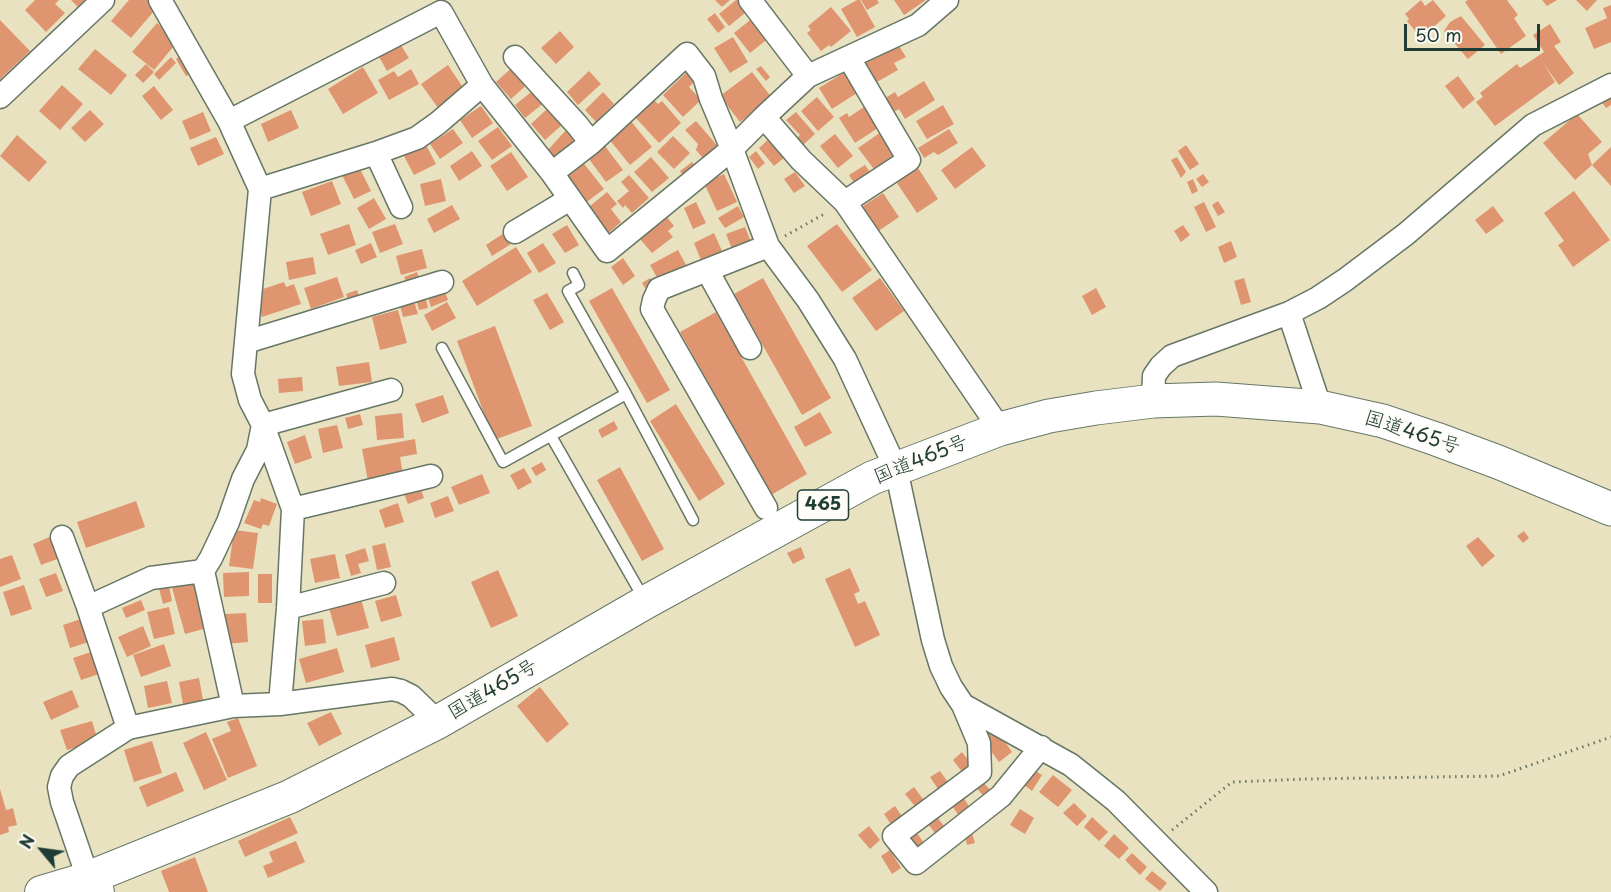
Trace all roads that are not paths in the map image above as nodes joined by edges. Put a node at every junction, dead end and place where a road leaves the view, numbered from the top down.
1 (103, 0) edge
2 (160, 0) edge
3 (750, 0) edge
4 (947, 0) edge
5 (515, 57) dead end
6 (849, 58) junction
7 (808, 76) junction
8 (482, 85) junction
9 (1611, 85) edge
10 (0, 97) edge
11 (764, 117) junction
12 (229, 121) junction
13 (591, 143) junction
14 (732, 149) junction
15 (376, 153) junction
16 (552, 173) junction
17 (260, 189) junction
18 (570, 199) junction
19 (844, 202) junction
20 (401, 207) dead end
21 (516, 232) dead end
22 (768, 246) junction
23 (707, 270) junction
24 (573, 273) dead end
25 (442, 282) dead end
26 (1289, 313) junction
27 (246, 342) junction
28 (442, 348) dead end
29 (750, 348) dead end
30 (391, 390) dead end
31 (626, 394) junction
32 (1153, 401) junction
33 (1320, 407) junction
34 (263, 425) junction
35 (1000, 429) junction
36 (551, 436) junction
37 (896, 469) junction
38 (431, 476) dead end
39 (766, 508) dead end
40 (292, 509) junction
41 (1611, 509) edge
42 (693, 520) dead end
43 (62, 537) dead end
44 (203, 571) junction
45 (384, 583) dead end
46 (646, 602) junction
47 (88, 607) junction
48 (288, 608) junction
49 (280, 704) junction
50 (963, 705) junction
51 (233, 706) junction
52 (438, 722) junction
53 (128, 728) junction
54 (1041, 747) junction
55 (93, 885) edge
56 (41, 892) edge
57 (1206, 892) edge

1 - 10 street
2 - 12 street
3 - 7 street
4 - 6 street
5 - 13 street
6 - 7 street
6 - 19 street
7 - 11 street
8 - 12 street
8 - 15 street
8 - 16 street
9 - 26 street
11 - 14 street
11 - 19 street
12 - 17 street
13 - 14 street
13 - 16 street
14 - 18 street
14 - 22 street
15 - 17 street
15 - 20 street
16 - 18 street
17 - 27 street
18 - 21 street
19 - 35 street
22 - 23 street
22 - 37 street
23 - 29 street
23 - 39 street
24 - 31 lane
25 - 27 street
26 - 32 street
26 - 33 street
27 - 34 street
28 - 36 lane
30 - 34 street
31 - 36 lane
31 - 42 lane
32 - 33 highway, 国道465号 / 465
32 - 35 highway, 国道465号 / 465
33 - 41 highway, 国道465号 / 465
34 - 40 street
34 - 44 street
35 - 37 highway, 国道465号 / 465
36 - 46 lane
37 - 46 highway, 国道465号 / 465
37 - 50 street
38 - 40 street
40 - 48 street
43 - 47 street
44 - 47 street
44 - 51 street
45 - 48 street
46 - 52 highway, 国道465号 / 465
47 - 53 street
48 - 49 street
49 - 51 street
49 - 52 street
50 - 54 street
50 - 54 street
51 - 53 street
52 - 55 highway, 国道465号 / 465
53 - 55 street
54 - 57 street
55 - 56 main road

